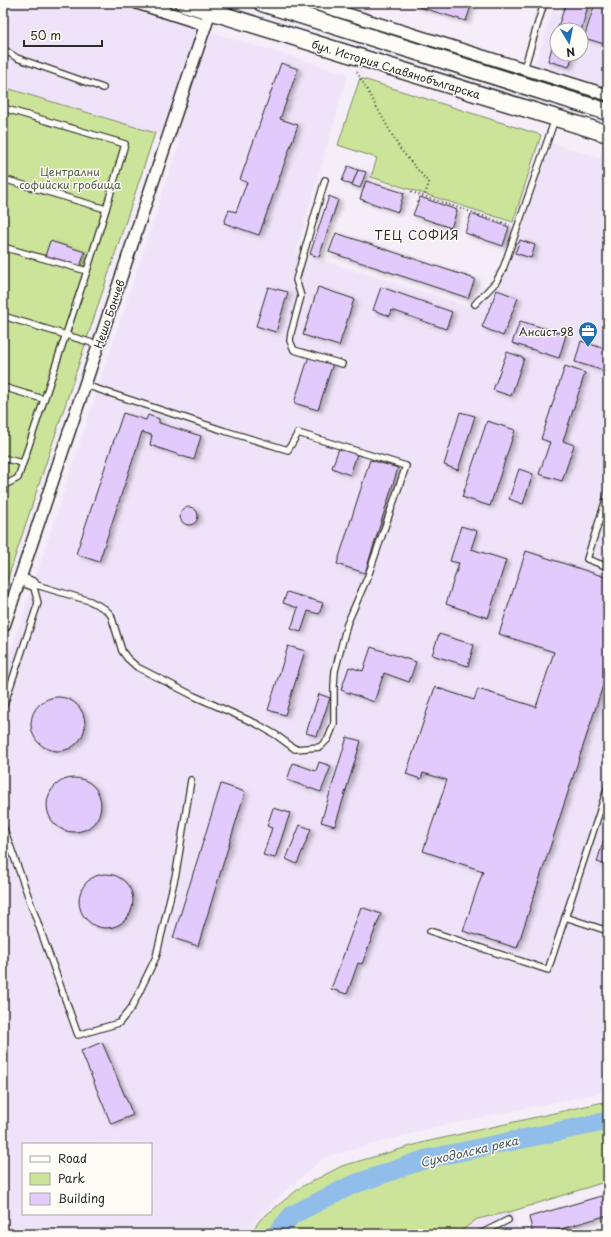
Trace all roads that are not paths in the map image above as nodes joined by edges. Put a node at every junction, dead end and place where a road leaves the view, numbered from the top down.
1 (137, 3) edge
2 (184, 3) edge
3 (262, 3) edge
4 (312, 3) edge
5 (544, 3) edge
6 (210, 13) edge
7 (3, 49) edge
8 (524, 69) junction
9 (103, 88) dead end
10 (608, 95) edge
11 (3, 108) edge
12 (608, 112) edge
13 (556, 118) junction
14 (608, 134) edge
15 (3, 179) edge
16 (325, 180) dead end
17 (106, 209) junction
18 (3, 247) edge
19 (87, 272) junction
20 (475, 304) dead end
21 (3, 316) edge
22 (66, 335) junction
23 (99, 345) junction
24 (342, 364) dead end
25 (85, 385) junction
26 (3, 387) edge
27 (44, 399) junction
28 (3, 458) edge
29 (22, 464) junction
30 (3, 486) edge
31 (608, 493) edge
32 (608, 567) edge
33 (20, 579) junction
34 (33, 584) junction
35 (4, 626) dead end
36 (3, 708) edge
37 (191, 780) dead end
38 (608, 786) edge
39 (3, 826) edge
40 (565, 917) junction
41 (430, 931) dead end
42 (608, 931) edge
43 (508, 1220) dead end
44 (480, 1234) edge

1 - 6 street, бул. История Славянобългарска
2 - 6 main road, бул. История Славянобългарска
3 - 12 main road, бул. История Славянобългарска
4 - 8 street
5 - 8 lane
6 - 13 main road, бул. История Славянобългарска
6 - 23 street, Нешо Бончев
7 - 9 lane
8 - 10 street
11 - 17 lane
13 - 14 main road, бул. История Славянобългарска
13 - 20 lane
15 - 17 lane
16 - 24 lane
17 - 19 lane
18 - 19 lane
19 - 22 lane
21 - 22 lane
22 - 23 lane
22 - 27 lane
23 - 25 street, Нешо Бончев
25 - 33 street, Нешо Бончев
25 - 34 lane
26 - 27 lane
27 - 29 lane
28 - 29 lane
29 - 30 lane
31 - 32 lane
33 - 34 street
33 - 35 street, Нешо Бончев
34 - 36 lane
37 - 39 lane
38 - 40 lane
40 - 41 lane
40 - 42 lane
43 - 44 lane

